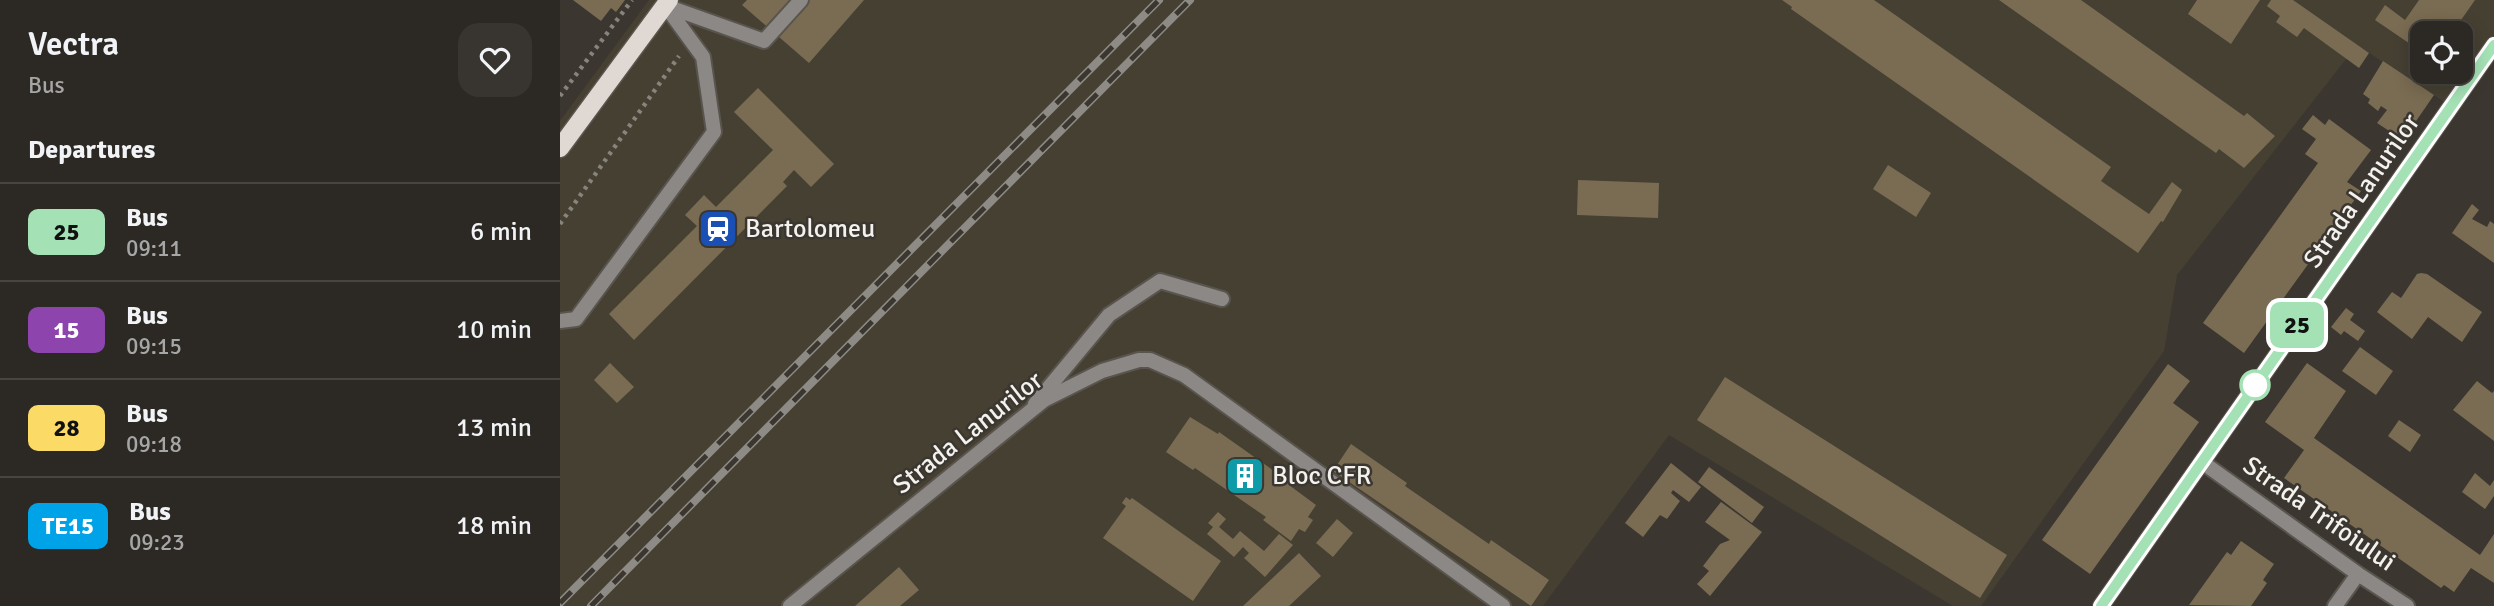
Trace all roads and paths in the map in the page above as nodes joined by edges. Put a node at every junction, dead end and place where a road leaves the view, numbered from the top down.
1 (632, 0) edge
2 (801, 0) edge
3 (667, 3) edge
4 (691, 39) junction
5 (2494, 45) edge
6 (560, 96) edge
7 (560, 148) edge
8 (560, 224) edge
9 (1222, 299) dead end
10 (560, 321) edge
11 (1028, 413) junction
12 (2202, 462) junction
13 (2358, 574) junction
14 (790, 606) edge
15 (1503, 606) edge
16 (2101, 606) edge
17 (2335, 606) edge
18 (2407, 606) edge

1 - 6 path
2 - 3 street
3 - 4 street
3 - 7 main road
4 - 8 path
4 - 10 street
5 - 12 street, Strada Lanurilor
9 - 11 street
11 - 14 street, Strada Lanurilor
11 - 15 street, Strada Lanurilor
12 - 13 street, Strada Trifoiului
12 - 16 street, Strada Lanurilor
13 - 17 street
13 - 18 street, Strada Trifoiului

